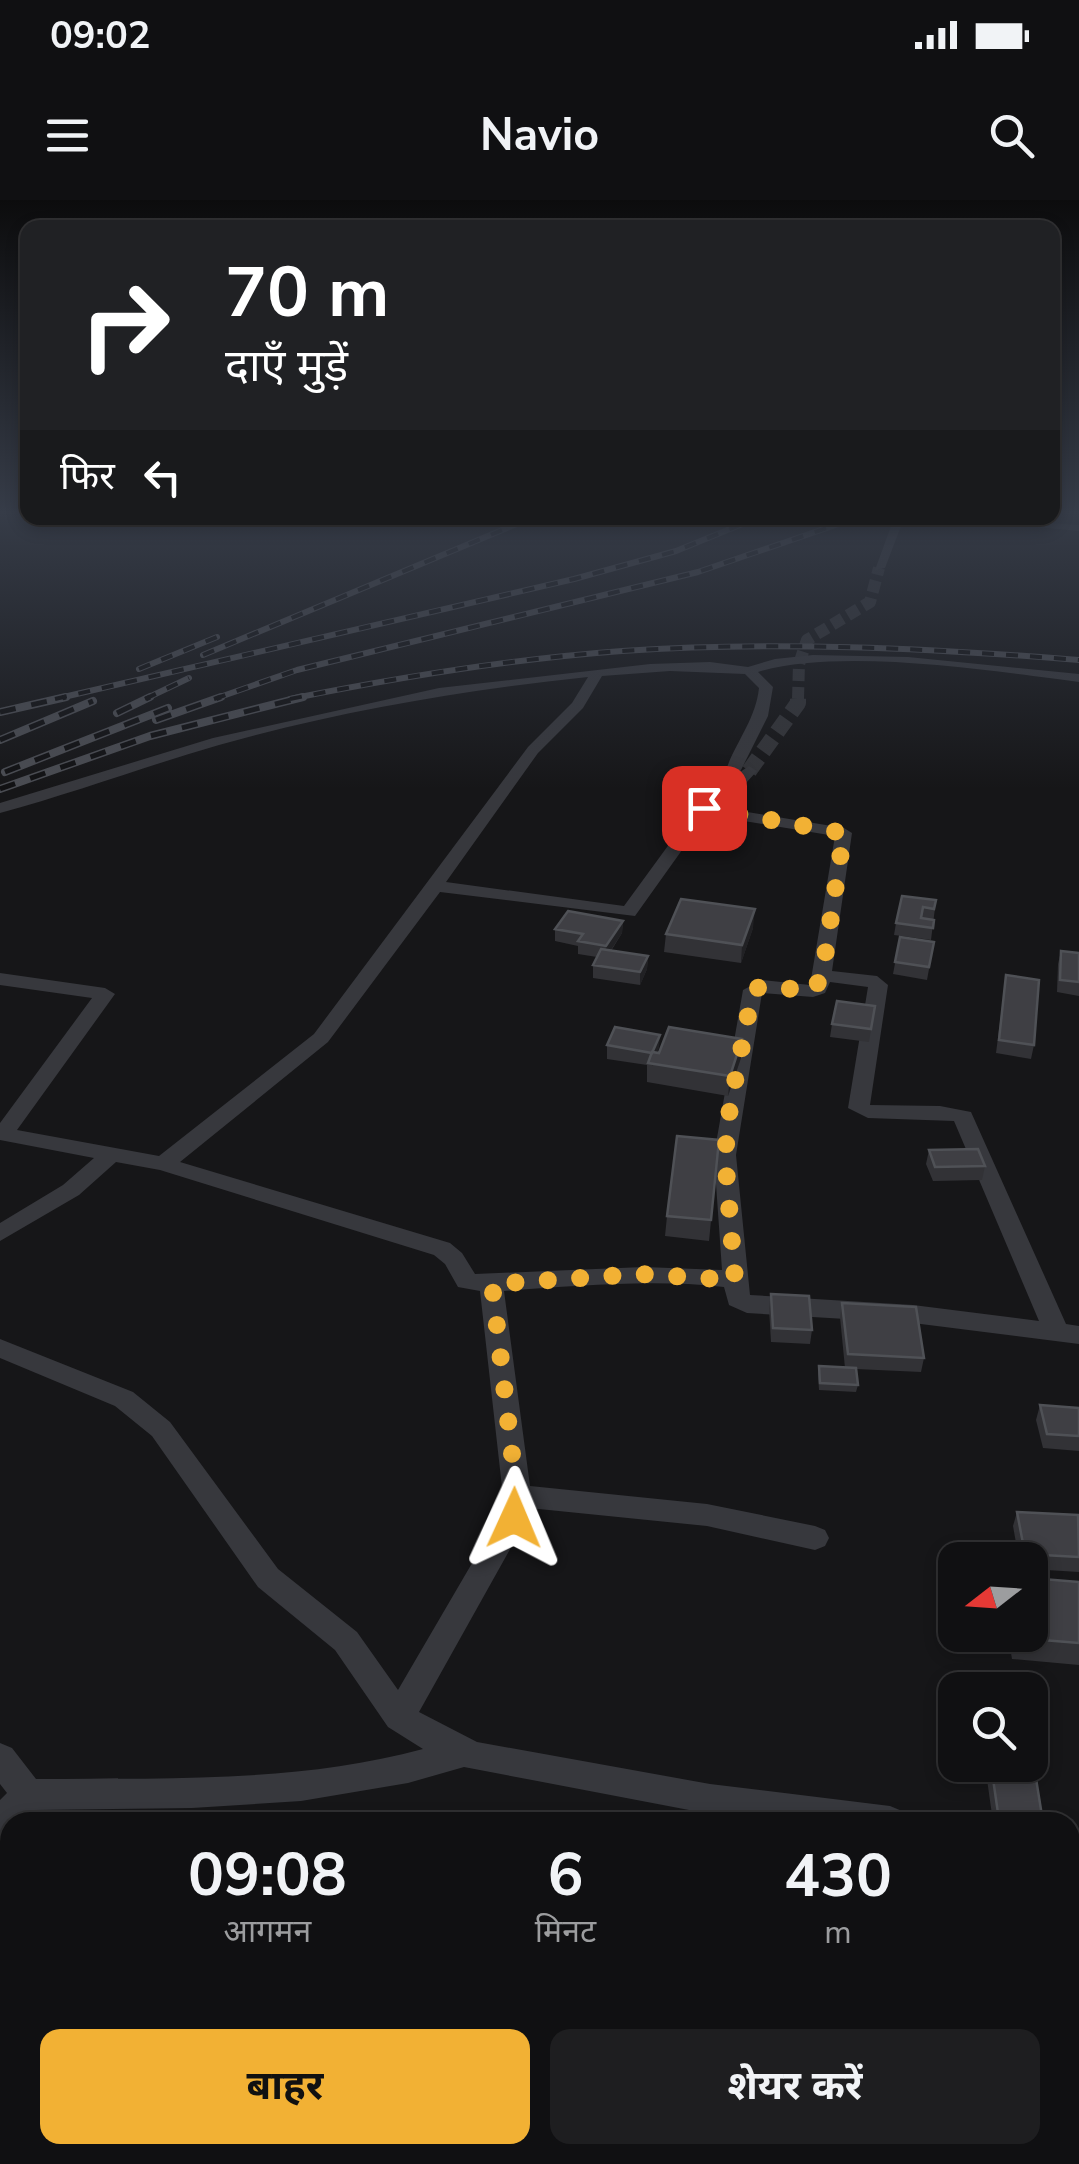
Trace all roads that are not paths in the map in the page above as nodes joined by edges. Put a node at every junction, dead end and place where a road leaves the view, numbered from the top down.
1 (597, 672) junction
2 (750, 672) junction
3 (1079, 678) edge
4 (749, 771) tunnel mouth
5 (729, 792) junction
6 (0, 808) edge
7 (704, 808) junction
8 (436, 886) junction
9 (822, 976) junction
10 (0, 979) edge
11 (2, 1134) edge
12 (113, 1153) junction
13 (163, 1164) junction
14 (0, 1234) edge
15 (735, 1280) junction
16 (492, 1284) junction
17 (1068, 1334) edge
18 (0, 1348) edge
19 (517, 1496) junction
20 (815, 1538) dead end
21 (399, 1717) junction
22 (461, 1753) junction
23 (0, 1758) edge
24 (28, 1795) junction
25 (10, 1812) edge
26 (812, 1812) edge

1 - 2 street
1 - 6 street
1 - 8 street
2 - 3 street
2 - 5 street
4 - 5 street
5 - 7 street
7 - 8 street
7 - 9 street
8 - 13 street
9 - 15 street
9 - 17 street
10 - 11 street
11 - 12 street
12 - 13 street
12 - 14 street
13 - 16 street
15 - 16 street
15 - 17 street
16 - 19 street
18 - 21 street
19 - 20 street
19 - 21 street
21 - 22 street
22 - 24 street
22 - 26 street
23 - 24 street
24 - 25 street

